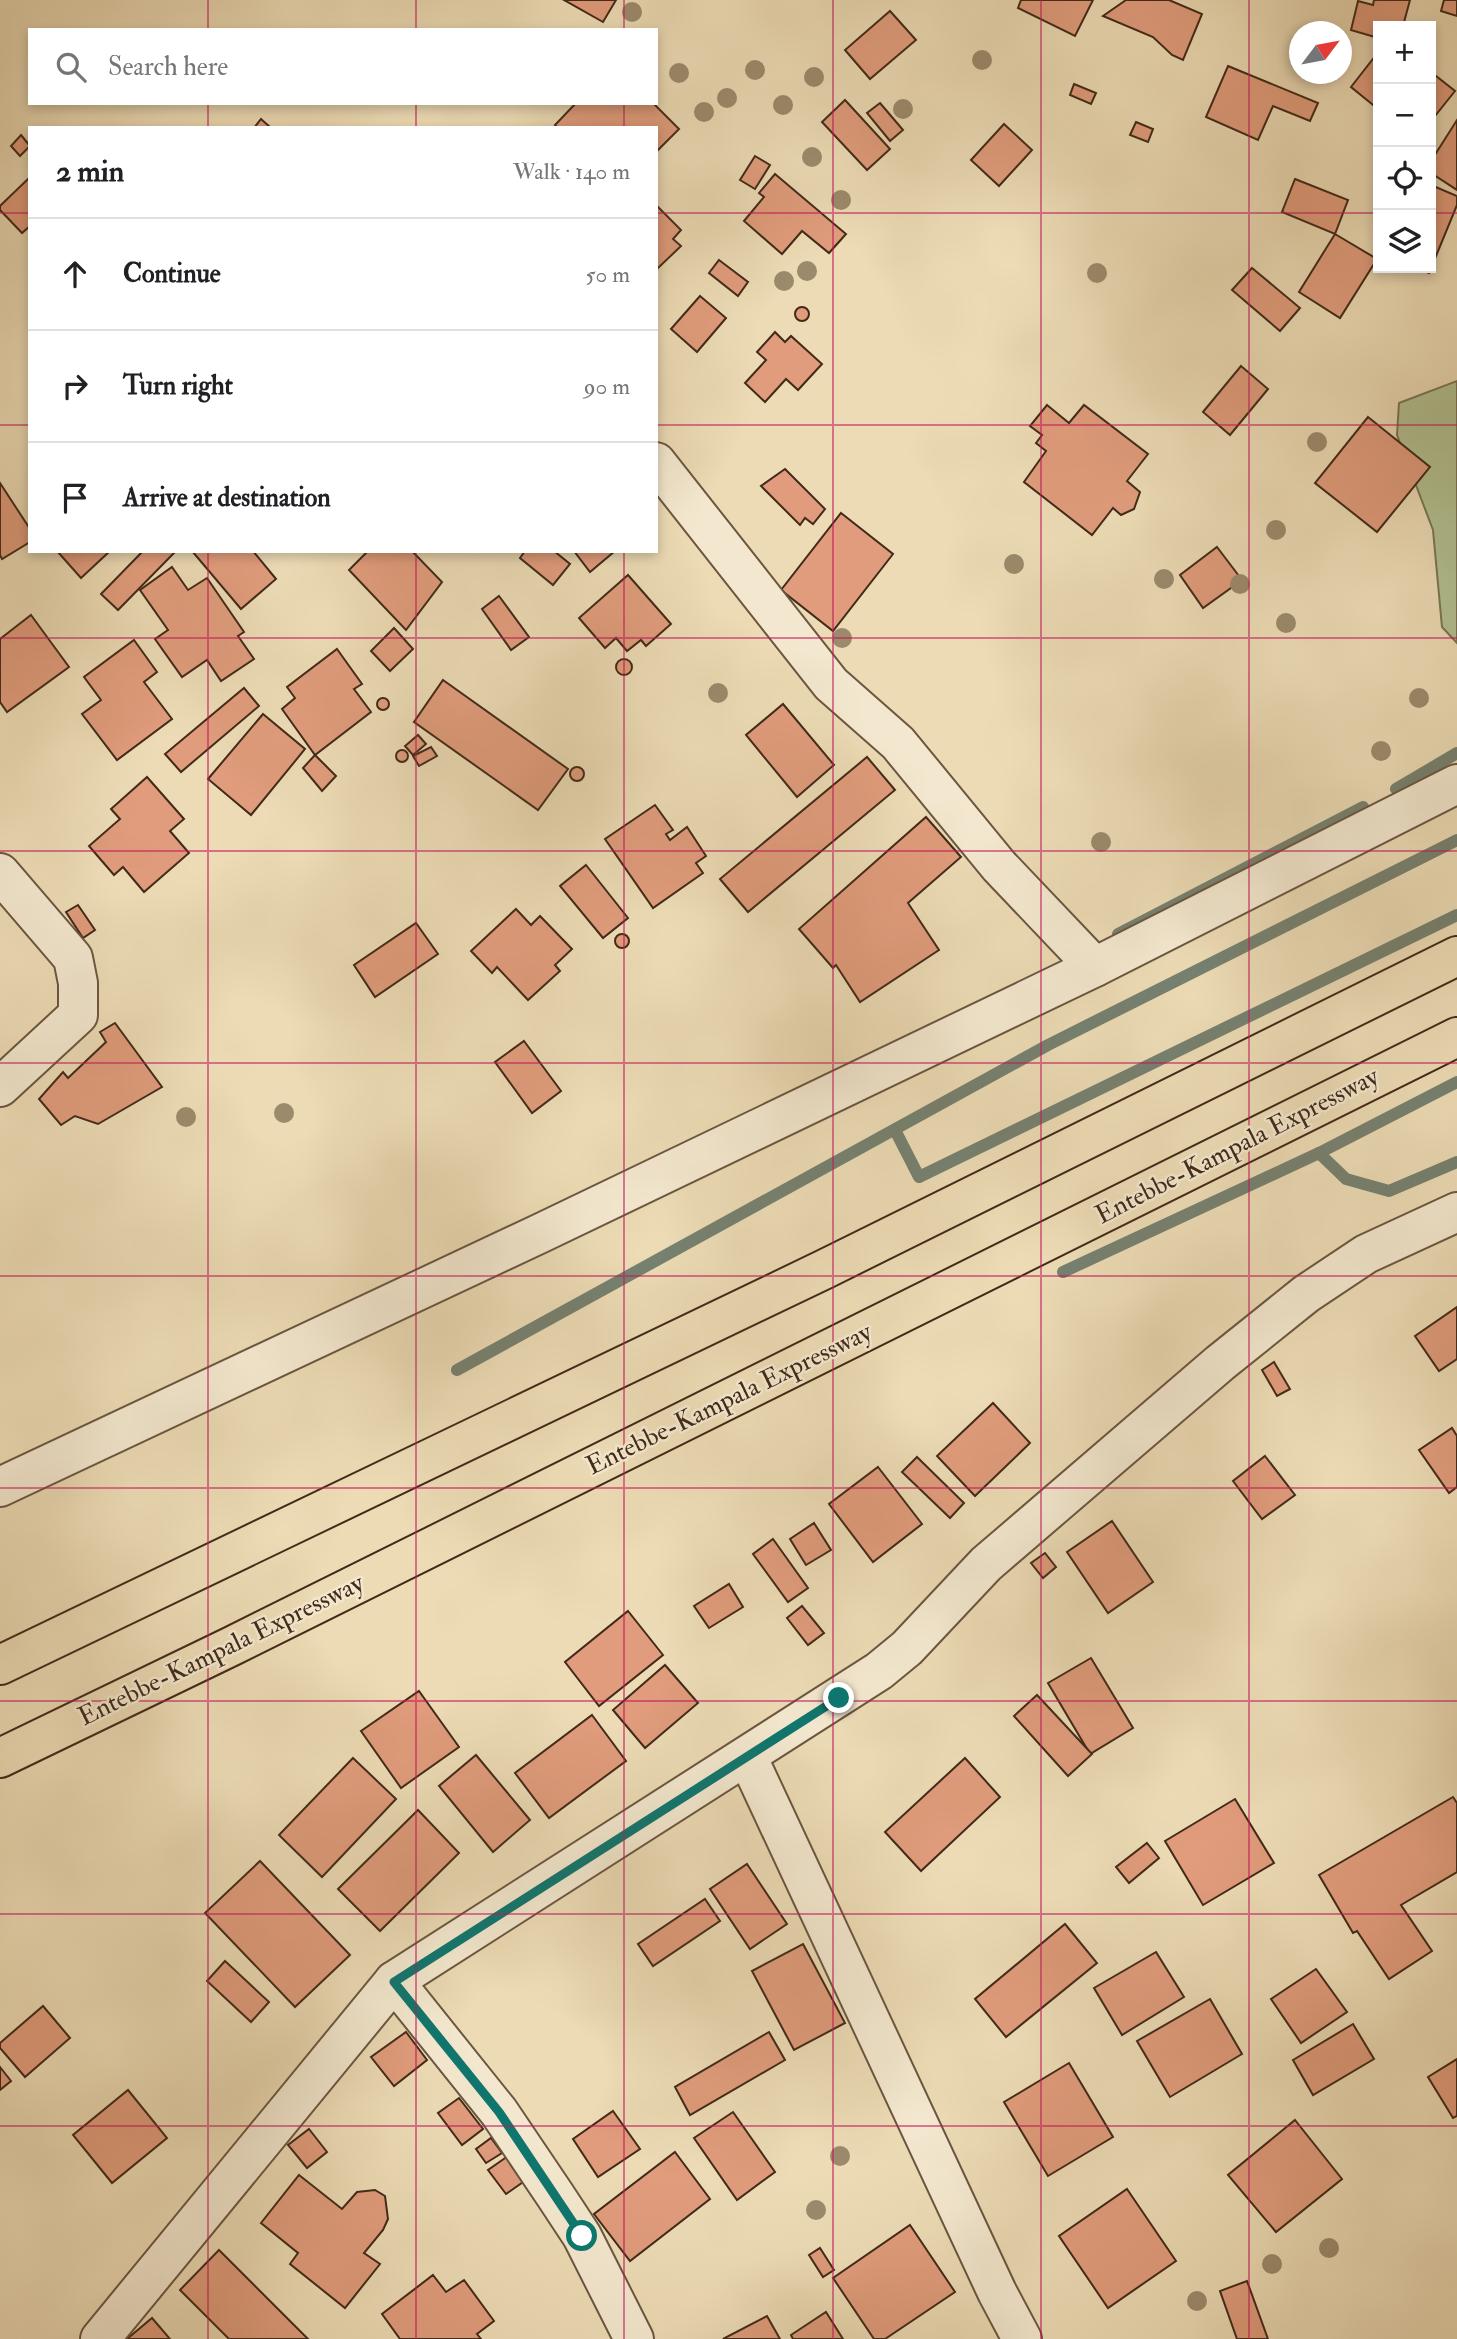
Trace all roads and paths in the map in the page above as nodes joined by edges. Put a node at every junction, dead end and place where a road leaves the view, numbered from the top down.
1 (658, 465) edge
2 (1457, 784) edge
3 (0, 873) edge
4 (1457, 956) edge
5 (1095, 967) junction
6 (1457, 1037) edge
7 (0, 1087) edge
8 (1457, 1212) edge
9 (0, 1487) edge
10 (0, 1665) edge
11 (747, 1756) junction
12 (0, 1758) edge
13 (394, 1982) junction
14 (100, 2339) edge
15 (634, 2339) edge
16 (1021, 2339) edge

1 - 5 street
2 - 5 street
3 - 7 street
4 - 10 highway
5 - 9 street
6 - 12 highway, Entebbe-Kampala Expressway
8 - 11 street
11 - 13 street
11 - 16 street
13 - 14 street
13 - 15 street

